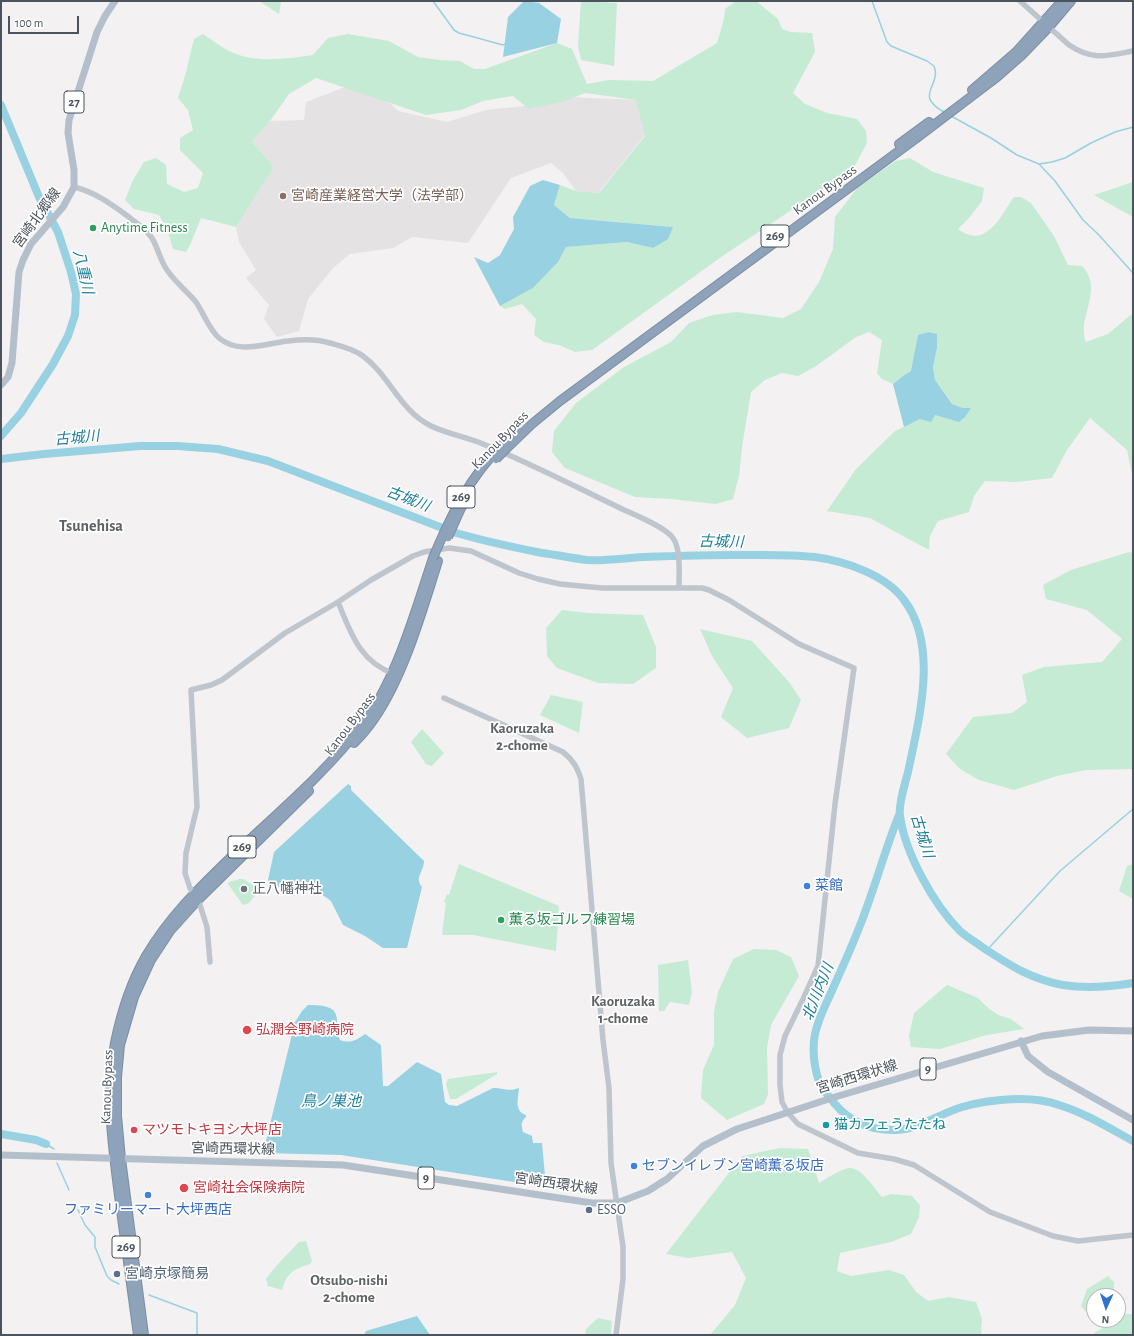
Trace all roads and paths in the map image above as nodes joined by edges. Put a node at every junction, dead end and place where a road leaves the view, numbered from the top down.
1 (115, 1) edge
2 (1020, 1) edge
3 (1062, 1) edge
4 (1071, 1) edge
5 (1046, 25) junction
6 (1133, 51) edge
7 (74, 187) junction
8 (1, 386) edge
9 (679, 588) junction
10 (338, 602) junction
11 (394, 674) junction
12 (444, 698) dead end
13 (194, 897) junction
14 (210, 962) dead end
15 (1133, 1031) edge
16 (1021, 1041) junction
17 (788, 1112) junction
18 (1120, 1113) junction
19 (1133, 1117) edge
20 (1133, 1120) edge
21 (1, 1155) edge
22 (118, 1159) junction
23 (617, 1203) junction
24 (1133, 1235) edge
25 (138, 1335) edge
26 (144, 1335) edge
27 (616, 1335) edge

1 - 7 main road, 宮崎北郷線 / 27
2 - 5 street
3 - 5 highway, Kanou Bypass / 269
4 - 5 highway, Kanou Bypass / 269
5 - 6 street
5 - 11 highway, Kanou Bypass / 269, bridge
7 - 8 main road, 宮崎北郷線
7 - 9 street
9 - 10 street
9 - 17 street
10 - 11 street
10 - 13 street
11 - 13 highway, Kanou Bypass / 269
12 - 23 street
13 - 14 street
13 - 22 highway, Kanou Bypass / 269
15 - 16 main road, 宮崎西環状線
16 - 17 main road, 宮崎西環状線 / 9
16 - 18 main road
17 - 23 main road, 宮崎西環状線 / 9
17 - 24 street
18 - 19 main road
18 - 20 main road
21 - 22 main road, 宮崎西環状線 / 9
22 - 23 main road, 宮崎西環状線 / 9
22 - 25 highway, 269
22 - 26 highway, 269
23 - 27 street

